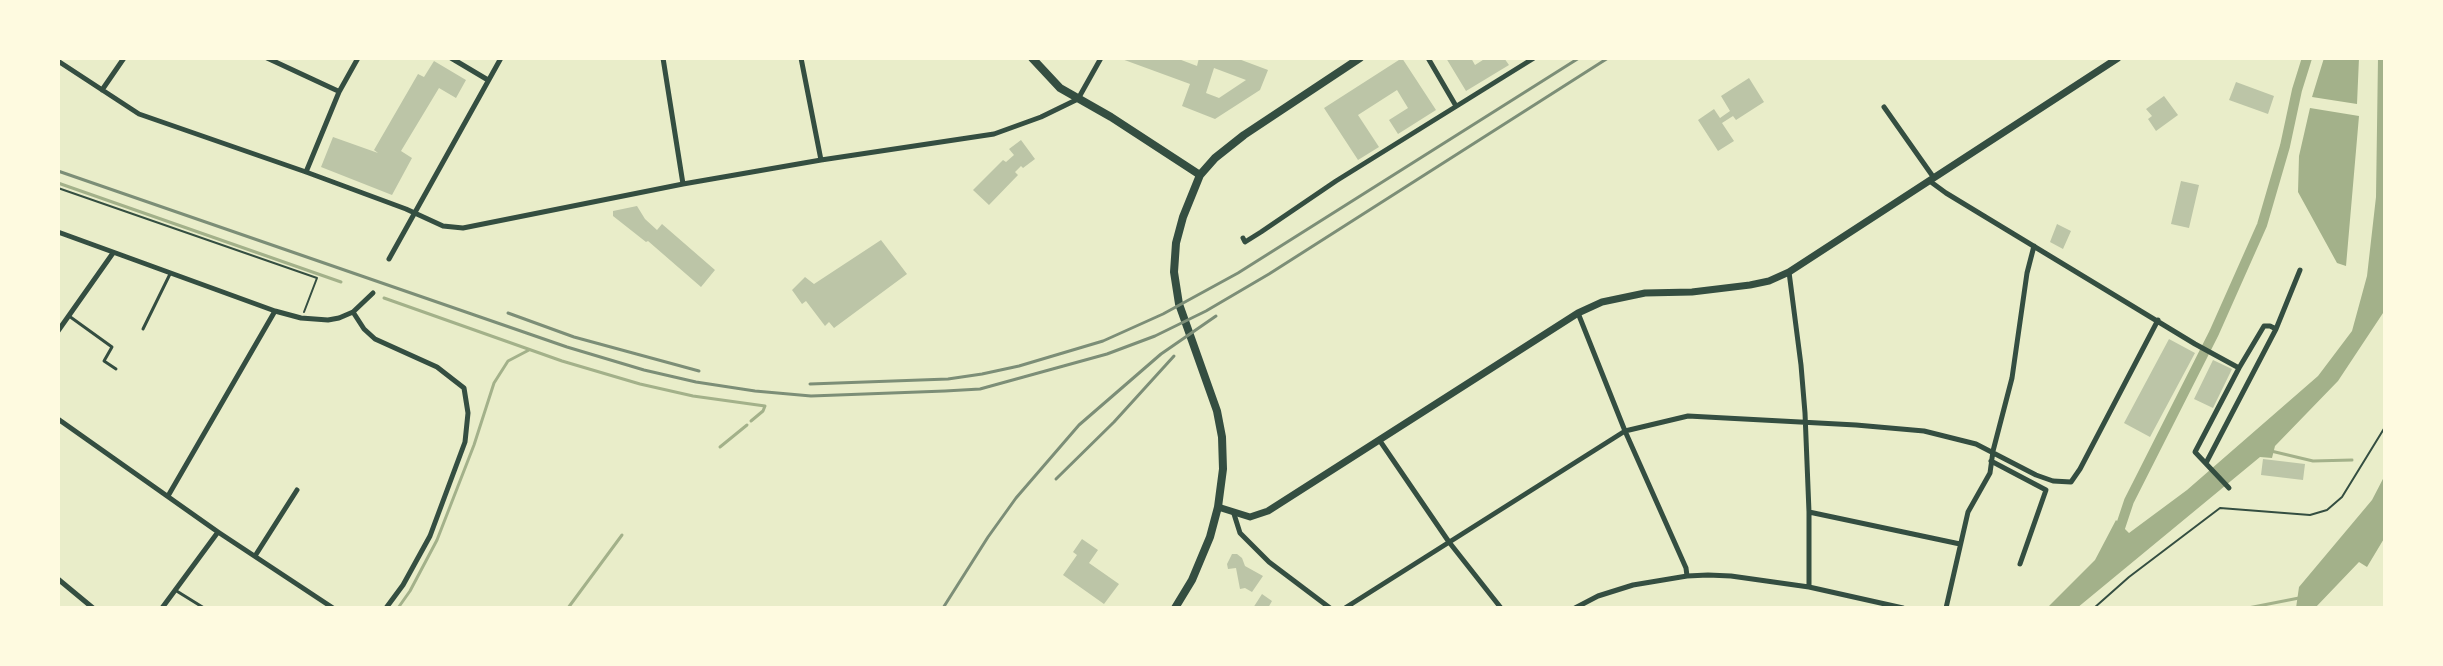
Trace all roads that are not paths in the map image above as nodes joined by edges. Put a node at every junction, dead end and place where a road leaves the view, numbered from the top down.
1 (124, 58) edge
2 (267, 58) edge
3 (358, 58) edge
4 (451, 58) edge
5 (501, 58) edge
6 (663, 58) edge
7 (801, 58) edge
8 (1032, 58) edge
9 (1101, 58) edge
10 (1360, 58) edge
11 (1428, 58) edge
12 (1534, 58) edge
13 (2118, 58) edge
14 (58, 61) edge
15 (488, 80) junction
16 (102, 90) junction
17 (339, 92) junction
18 (1078, 99) junction
19 (1456, 106) junction
20 (1884, 107) dead end
21 (821, 160) junction
22 (306, 172) junction
23 (1200, 175) junction
24 (1932, 180) junction
25 (683, 184) junction
26 (416, 213) junction
27 (58, 232) edge
28 (1243, 238) dead end
29 (2034, 246) junction
30 (113, 253) junction
31 (389, 259) dead end
32 (2300, 270) dead end
33 (1789, 272) junction
34 (170, 274) junction
35 (373, 293) dead end
36 (275, 311) junction
37 (353, 312) junction
38 (1578, 313) junction
39 (69, 316) junction
40 (2158, 320) junction
41 (143, 329) dead end
42 (2276, 329) junction
43 (58, 331) edge
44 (2239, 368) junction
45 (116, 369) dead end
46 (58, 419) edge
47 (1805, 422) junction
48 (1625, 431) junction
49 (1380, 441) junction
50 (1993, 451) junction
51 (1991, 461) junction
52 (2208, 465) junction
53 (2229, 488) dead end
54 (297, 490) dead end
55 (168, 496) junction
56 (1218, 507) junction
57 (1809, 512) junction
58 (1234, 514) junction
59 (218, 532) junction
60 (1449, 542) junction
61 (1960, 544) junction
62 (255, 556) junction
63 (2020, 564) dead end
64 (1687, 576) junction
65 (58, 579) edge
66 (1809, 587) junction
67 (175, 590) junction
68 (93, 608) edge
69 (162, 608) edge
70 (204, 608) edge
71 (333, 608) edge
72 (386, 608) edge
73 (1175, 608) edge
74 (1330, 608) edge
75 (1345, 608) edge
76 (1501, 608) edge
77 (1575, 608) edge
78 (1903, 608) edge
79 (1946, 608) edge

1 - 16 street
2 - 17 street
3 - 17 street
4 - 15 street
5 - 15 street
6 - 25 street
7 - 21 street
8 - 18 main road
9 - 18 street
10 - 23 main road
11 - 19 street
12 - 19 street
13 - 24 street
14 - 16 street
15 - 26 street
16 - 22 street
17 - 22 street
18 - 21 street
18 - 23 main road
19 - 28 street
20 - 24 street
21 - 25 street
22 - 26 street
23 - 56 main road
24 - 29 street
24 - 33 street
25 - 26 street
26 - 31 street
27 - 30 street
29 - 40 street
29 - 50 street
30 - 34 street
30 - 39 street
32 - 42 street
33 - 38 street
33 - 47 street
34 - 36 street
34 - 41 lane
35 - 37 street
36 - 37 street
36 - 55 street
37 - 72 street
38 - 48 street
38 - 49 street
39 - 43 street
39 - 45 lane
40 - 44 street
40 - 50 street
42 - 44 street
42 - 52 street
44 - 52 street
46 - 55 street
47 - 48 street
47 - 50 street
47 - 57 street
48 - 60 street
48 - 64 street
49 - 58 street
49 - 60 street
50 - 51 street
51 - 61 street
51 - 63 street
52 - 53 street
54 - 62 street
55 - 59 street
56 - 58 street
56 - 73 main road
57 - 61 street
57 - 66 street
58 - 74 street
59 - 62 street
59 - 67 street
60 - 75 street
60 - 76 street
61 - 79 street
62 - 71 street
64 - 66 street
64 - 77 street
65 - 68 street
66 - 78 street
67 - 69 street
67 - 70 lane

